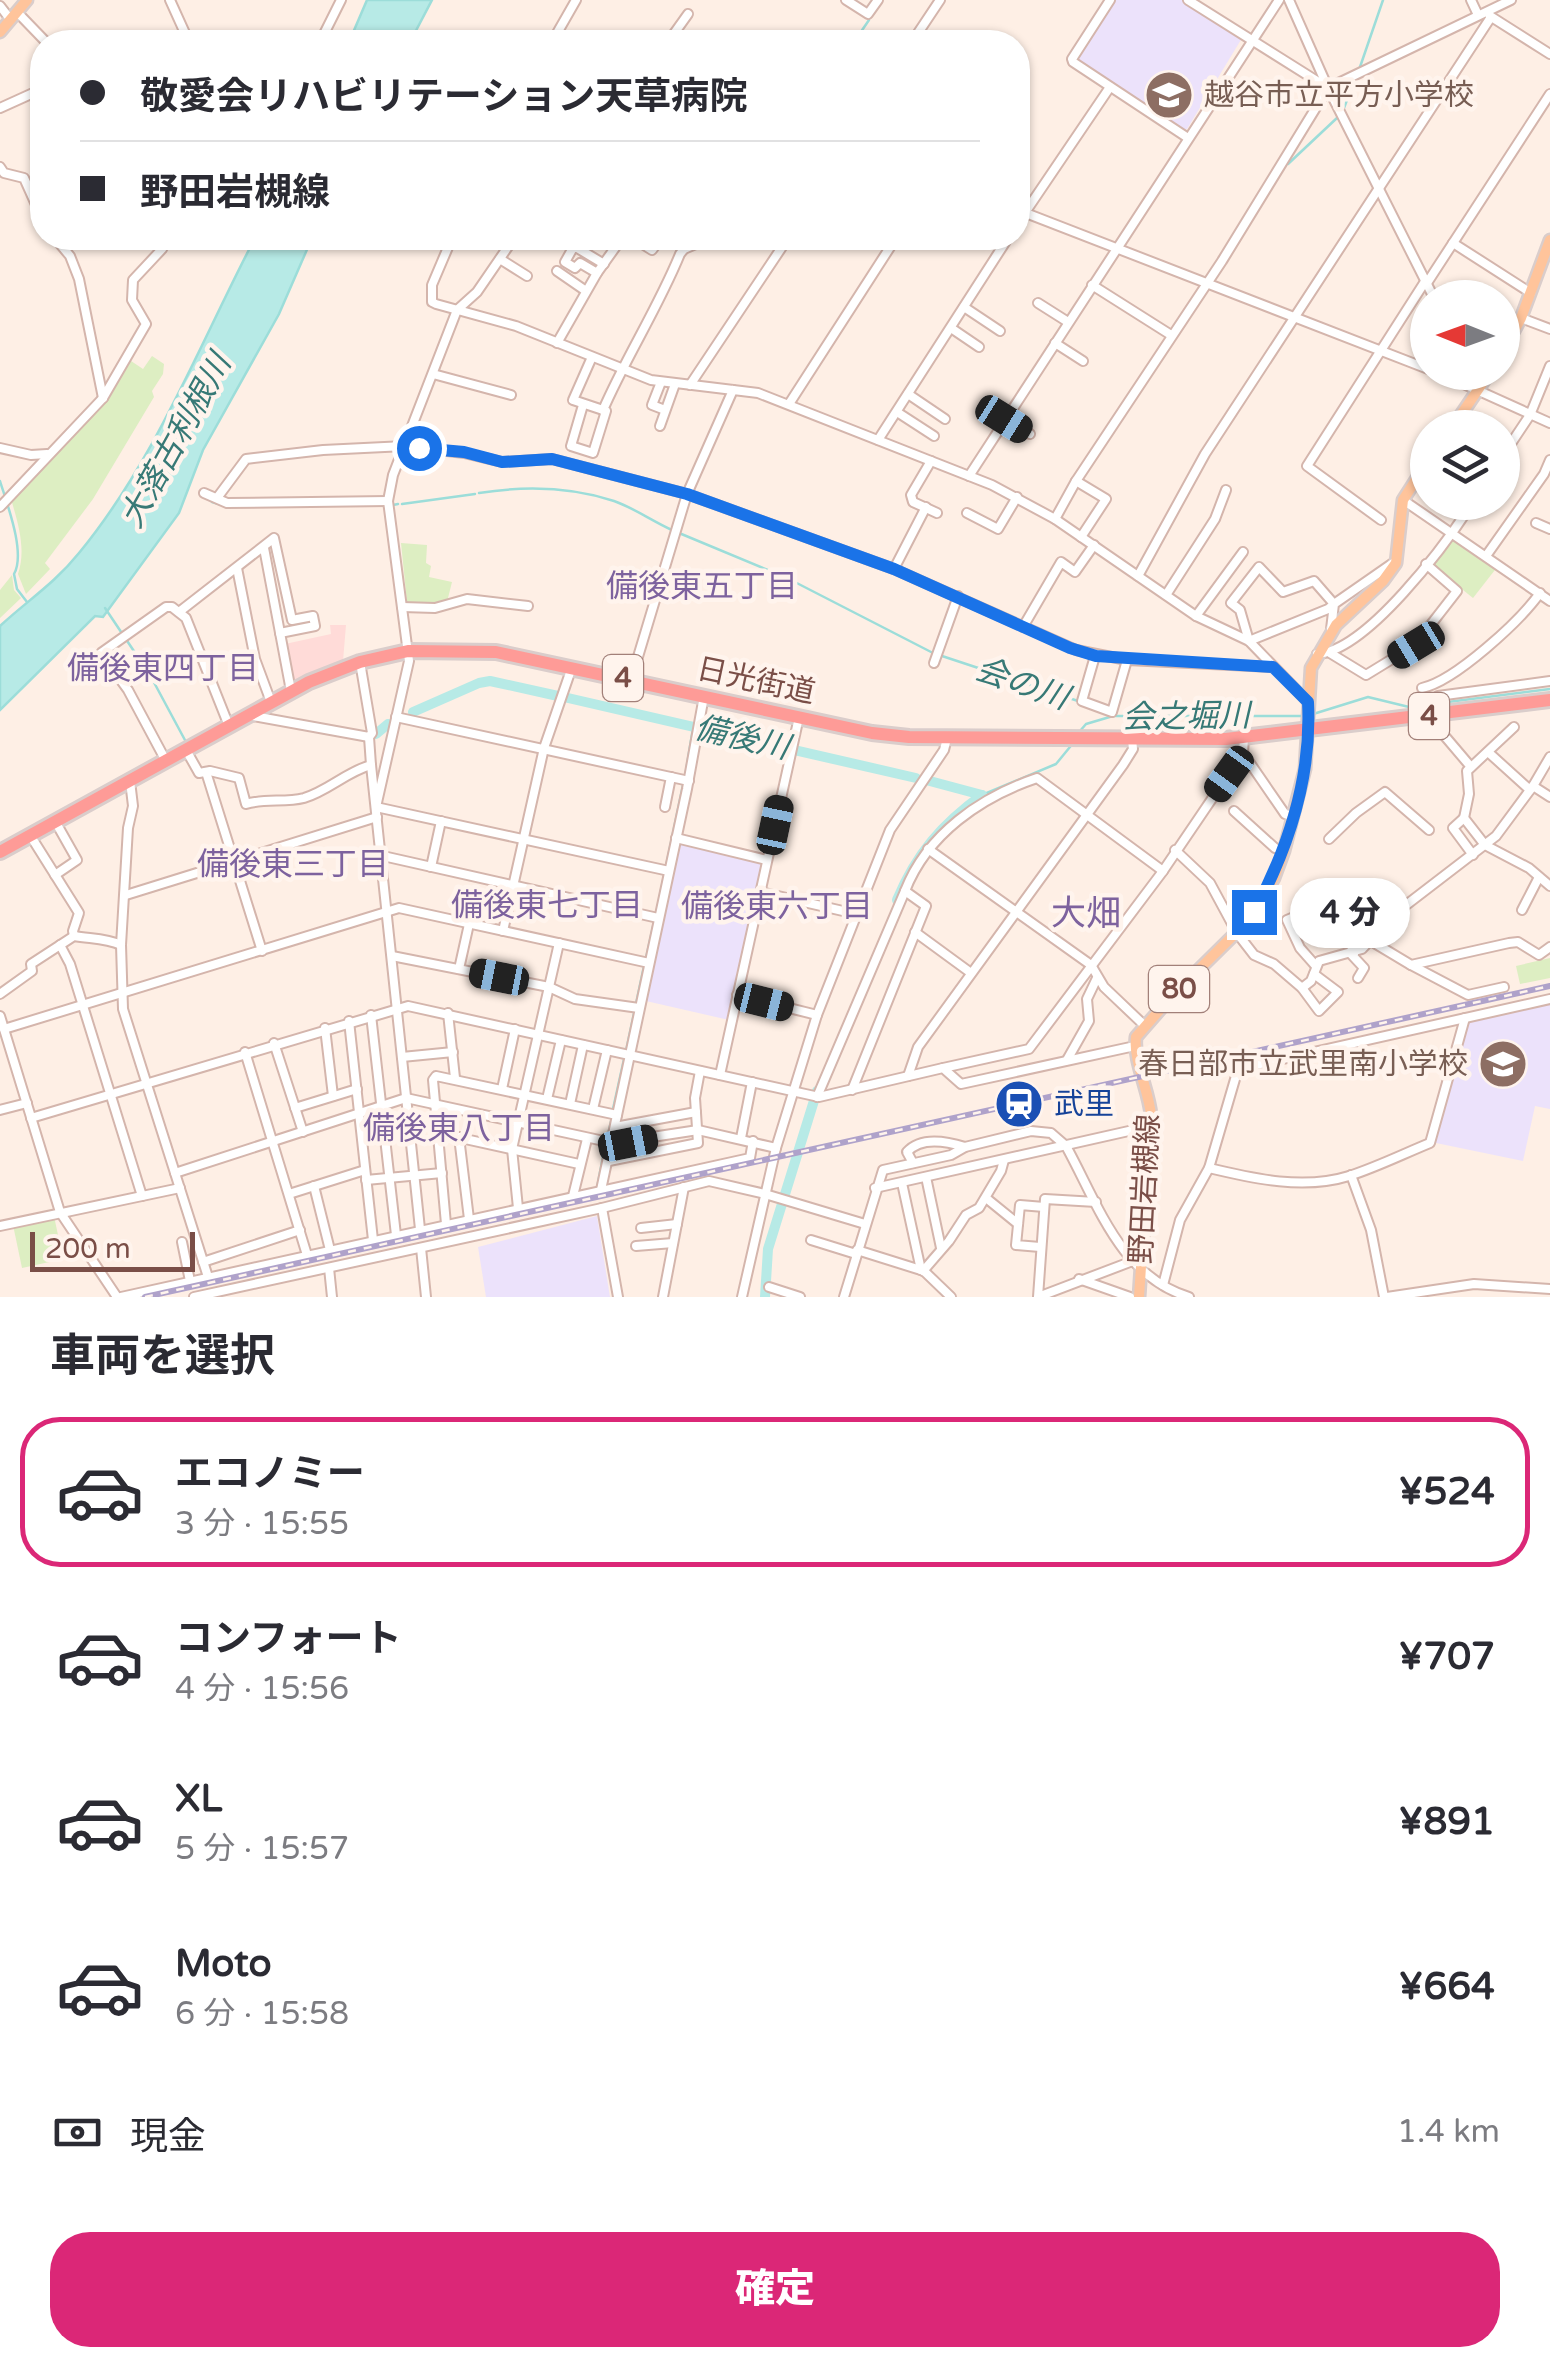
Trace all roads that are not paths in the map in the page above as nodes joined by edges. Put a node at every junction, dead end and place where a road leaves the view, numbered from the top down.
1 (27, 0) edge
2 (170, 0) edge
3 (576, 0) edge
4 (846, 0) edge
5 (878, 0) edge
6 (940, 0) edge
7 (1110, 0) edge
8 (1188, 0) edge
9 (1279, 0) edge
10 (1301, 0) edge
11 (1471, 0) edge
12 (1511, 0) edge
13 (339, 1) edge
14 (1290, 2) edge
15 (0, 6) edge
16 (688, 14) dead end
17 (1486, 14) junction
18 (14, 16) junction
19 (31, 30) edge
20 (184, 30) edge
21 (326, 30) edge
22 (560, 30) edge
23 (677, 30) edge
24 (920, 30) edge
25 (0, 32) edge
26 (1250, 40) junction
27 (1549, 52) edge
28 (1110, 87) junction
29 (1328, 88) junction
30 (30, 94) edge
31 (1550, 94) edge
32 (0, 108) edge
33 (1188, 138) junction
34 (0, 166) edge
35 (1378, 185) junction
36 (30, 191) edge
37 (1030, 199) edge
38 (1030, 215) edge
39 (1550, 240) edge
40 (1453, 243) junction
41 (1115, 248) junction
42 (65, 250) edge
43 (161, 250) edge
44 (448, 250) edge
45 (506, 250) edge
46 (572, 250) edge
47 (581, 250) edge
48 (614, 250) edge
49 (684, 250) edge
50 (780, 250) edge
51 (888, 250) edge
52 (1000, 250) edge
53 (500, 259) junction
54 (604, 264) junction
55 (557, 271) dead end
56 (597, 273) junction
57 (527, 276) dead end
58 (1426, 280) edge
59 (1428, 280) edge
60 (1206, 283) junction
61 (1092, 285) junction
62 (586, 291) junction
63 (1531, 293) junction
64 (1038, 303) dead end
65 (964, 307) junction
66 (1410, 308) edge
67 (456, 310) junction
68 (1294, 317) junction
69 (1521, 318) joint
70 (1068, 322) junction
71 (950, 328) junction
72 (1550, 329) edge
73 (1000, 331) dead end
74 (1171, 335) junction
75 (557, 342) junction
76 (1055, 343) junction
77 (979, 347) dead end
78 (1382, 351) junction
79 (592, 357) junction
80 (1084, 361) dead end
81 (1410, 362) edge
82 (1550, 366) edge
83 (621, 369) junction
84 (433, 374) junction
85 (661, 382) junction
86 (675, 384) junction
87 (690, 385) junction
88 (733, 390) junction
89 (1478, 391) joint
90 (908, 394) junction
91 (511, 395) dead end
92 (103, 398) junction
93 (789, 404) junction
94 (584, 405) junction
95 (603, 410) junction
96 (666, 410) junction
97 (1465, 410) edge
98 (897, 412) junction
99 (1530, 415) junction
100 (945, 419) dead end
101 (1004, 419) junction
102 (1550, 423) edge
103 (660, 426) dead end
104 (1520, 430) edge
105 (1030, 434) dead end
106 (934, 436) dead end
107 (878, 440) junction
108 (405, 446) junction
109 (0, 448) edge
110 (47, 454) junction
111 (1550, 460) edge
112 (931, 461) junction
113 (969, 476) junction
114 (1076, 481) junction
115 (1410, 489) edge
116 (1226, 490) dead end
117 (204, 493) dead end
118 (687, 494) junction
119 (1017, 497) junction
120 (217, 498) junction
121 (1403, 500) junction
122 (388, 504) junction
123 (926, 507) junction
124 (0, 508) edge
125 (937, 513) dead end
126 (967, 513) dead end
127 (1054, 519) junction
128 (1381, 520) dead end
129 (1462, 520) edge
130 (1536, 522) dead end
131 (1550, 529) edge
132 (1452, 535) junction
133 (1081, 536) junction
134 (1094, 545) junction
135 (264, 548) junction
136 (1243, 552) dead end
137 (1486, 556) junction
138 (1396, 560) junction
139 (1426, 564) junction
140 (237, 568) junction
141 (894, 569) junction
142 (1138, 576) junction
143 (1540, 593) junction
144 (1166, 595) junction
145 (958, 596) junction
146 (1550, 600) edge
147 (1334, 604) junction
148 (528, 606) dead end
149 (402, 607) junction
150 (179, 612) junction
151 (1196, 616) junction
152 (1021, 625) junction
153 (280, 632) junction
154 (1331, 632) junction
155 (1014, 636) dead end
156 (1249, 641) junction
157 (408, 651) junction
158 (1330, 653) junction
159 (1317, 654) junction
160 (1096, 656) junction
161 (936, 659) dead end
162 (1128, 660) junction
163 (360, 662) junction
164 (572, 667) junction
165 (1273, 667) junction
166 (631, 680) junction
167 (1550, 682) edge
168 (1422, 688) dead end
169 (291, 691) junction
170 (704, 696) junction
171 (1438, 696) dead end
172 (1493, 697) junction
173 (1550, 700) edge
174 (271, 702) junction
175 (1308, 715) junction
176 (248, 716) junction
177 (799, 716) junction
178 (1432, 716) junction
179 (396, 717) junction
180 (229, 726) junction
181 (1514, 728) dead end
182 (369, 737) junction
183 (946, 738) junction
184 (1244, 738) junction
185 (1132, 739) junction
186 (190, 748) junction
187 (544, 748) junction
188 (1488, 752) junction
189 (1243, 753) junction
190 (1550, 756) edge
191 (166, 761) junction
192 (371, 765) junction
193 (1471, 766) junction
194 (206, 772) junction
195 (672, 777) junction
196 (130, 779) junction
197 (689, 781) junction
198 (1532, 788) junction
199 (1550, 797) edge
200 (665, 807) dead end
201 (1234, 811) dead end
202 (377, 812) junction
203 (1087, 812) junction
204 (1293, 816) junction
205 (1464, 818) junction
206 (55, 821) junction
207 (441, 821) junction
208 (1429, 830) dead end
209 (30, 835) junction
210 (676, 838) junction
211 (522, 839) junction
212 (1329, 839) dead end
213 (1486, 845) junction
214 (928, 849) junction
215 (1175, 850) junction
216 (1284, 851) junction
217 (0, 852) edge
218 (1474, 854) junction
219 (383, 856) junction
220 (767, 860) junction
221 (234, 861) junction
222 (431, 866) junction
223 (1163, 870) junction
224 (669, 872) junction
225 (55, 875) junction
226 (1540, 876) junction
227 (512, 885) junction
228 (1550, 886) edge
229 (905, 890) junction
230 (760, 892) junction
231 (126, 895) junction
232 (388, 910) junction
233 (1522, 910) dead end
234 (1016, 912) junction
235 (856, 914) junction
236 (658, 918) junction
237 (468, 924) junction
238 (503, 931) junction
239 (915, 932) junction
240 (1237, 933) junction
241 (74, 936) junction
242 (1371, 940) junction
243 (121, 944) junction
244 (559, 944) junction
245 (60, 945) junction
246 (1550, 947) edge
247 (262, 951) junction
248 (1353, 954) junction
249 (392, 956) junction
250 (648, 963) junction
251 (1091, 965) junction
252 (1411, 965) junction
253 (459, 969) junction
254 (1315, 970) junction
255 (971, 973) junction
256 (1097, 978) junction
257 (1358, 978) dead end
258 (549, 987) junction
259 (1504, 987) dead end
260 (1302, 988) junction
261 (120, 993) junction
262 (0, 994) edge
263 (737, 996) junction
264 (1550, 998) edge
265 (83, 1005) junction
266 (397, 1007) junction
267 (639, 1008) junction
268 (448, 1013) junction
269 (370, 1015) junction
270 (817, 1015) junction
271 (0, 1016) edge
272 (1465, 1018) junction
273 (349, 1021) junction
274 (1145, 1026) junction
275 (325, 1028) junction
276 (4, 1029) junction
277 (516, 1029) junction
278 (538, 1034) junction
279 (560, 1040) junction
280 (274, 1044) junction
281 (584, 1044) junction
282 (1135, 1046) junction
283 (607, 1050) junction
284 (245, 1052) junction
285 (453, 1052) junction
286 (629, 1055) junction
287 (402, 1057) junction
288 (1066, 1062) junction
289 (943, 1068) junction
290 (700, 1071) junction
291 (720, 1075) junction
292 (908, 1076) junction
293 (456, 1078) junction
294 (145, 1082) junction
295 (752, 1082) junction
296 (356, 1088) junction
297 (502, 1089) junction
298 (794, 1090) junction
299 (852, 1090) junction
300 (111, 1092) junction
301 (525, 1094) junction
302 (333, 1096) junction
303 (814, 1096) junction
304 (406, 1098) junction
305 (547, 1099) junction
306 (435, 1102) junction
307 (27, 1103) junction
308 (570, 1104) junction
309 (381, 1107) junction
310 (296, 1108) junction
311 (593, 1109) junction
312 (0, 1110) edge
313 (696, 1112) junction
314 (359, 1114) junction
315 (617, 1115) junction
316 (31, 1118) junction
317 (518, 1123) junction
318 (615, 1126) junction
319 (1151, 1126) junction
320 (698, 1130) junction
321 (304, 1132) junction
322 (438, 1132) junction
323 (460, 1137) junction
324 (586, 1138) junction
325 (741, 1138) junction
326 (753, 1140) junction
327 (273, 1142) junction
328 (612, 1143) junction
329 (965, 1146) junction
330 (1066, 1146) junction
331 (776, 1148) junction
332 (512, 1149) junction
333 (662, 1152) junction
334 (1004, 1160) junction
335 (609, 1161) junction
336 (908, 1161) junction
337 (579, 1164) junction
338 (1209, 1168) junction
339 (442, 1173) junction
340 (175, 1174) junction
341 (366, 1175) junction
342 (1352, 1175) junction
343 (414, 1176) junction
344 (667, 1176) junction
345 (926, 1177) junction
346 (390, 1178) junction
347 (902, 1183) junction
348 (314, 1186) junction
349 (180, 1188) junction
350 (684, 1188) junction
351 (876, 1188) junction
352 (602, 1190) junction
353 (289, 1194) junction
354 (765, 1194) junction
355 (142, 1196) junction
356 (573, 1196) junction
357 (986, 1198) junction
358 (1096, 1202) junction
359 (1044, 1207) junction
360 (518, 1208) junction
361 (602, 1208) junction
362 (60, 1212) junction
363 (469, 1219) junction
364 (446, 1224) junction
365 (677, 1224) junction
366 (865, 1224) junction
367 (1018, 1224) junction
368 (0, 1226) edge
369 (642, 1228) dead end
370 (420, 1229) junction
371 (300, 1230) junction
372 (396, 1234) junction
373 (373, 1240) junction
374 (811, 1240) dead end
375 (182, 1242) dead end
376 (673, 1244) junction
377 (636, 1246) dead end
378 (1040, 1247) junction
379 (421, 1248) junction
380 (941, 1248) junction
381 (330, 1250) junction
382 (857, 1252) junction
383 (307, 1255) junction
384 (203, 1262) junction
385 (1130, 1262) junction
386 (329, 1268) junction
387 (1141, 1269) junction
388 (922, 1270) junction
389 (208, 1277) junction
390 (1078, 1280) junction
391 (190, 1282) junction
392 (1499, 1284) junction
393 (1162, 1285) junction
394 (770, 1287) dead end
395 (1550, 1290) edge
396 (1105, 1293) edge
397 (214, 1295) edge
398 (119, 1297) edge
399 (194, 1297) edge
400 (332, 1297) edge
401 (426, 1297) edge
402 (618, 1297) edge
403 (663, 1297) edge
404 (742, 1297) edge
405 (800, 1297) edge
406 (844, 1297) edge
407 (951, 1297) edge
408 (1038, 1297) edge
409 (1130, 1297) edge
410 (1139, 1297) edge
411 (1189, 1297) edge
412 (1386, 1297) edge
413 (1496, 1297) edge

1 - 18 main road
2 - 20 street
3 - 22 street
4 - 5 street
6 - 24 street
7 - 28 street
8 - 26 street
9 - 26 street
10 - 14 street
11 - 17 street
12 - 17 street
13 - 21 street
14 - 29 street
15 - 18 street
16 - 23 street
17 - 27 street
17 - 29 street
17 - 35 street
18 - 19 street
18 - 25 main road
26 - 29 street
26 - 33 street
28 - 33 street
28 - 37 street
29 - 35 street
29 - 60 street
30 - 32 street
31 - 40 street
33 - 41 street
34 - 36 street
35 - 58 street
35 - 68 street
38 - 41 street
39 - 63 main road
40 - 59 street
40 - 63 street
41 - 60 street
41 - 61 street
42 - 92 street
43 - 92 street
44 - 67 street
45 - 53 street
46 - 56 street
47 - 54 street
48 - 54 street
49 - 83 street
50 - 87 street
51 - 93 street
52 - 65 street
53 - 57 street
53 - 67 street
54 - 56 street
55 - 62 street
56 - 62 street
60 - 68 street
60 - 74 street
61 - 70 street
61 - 74 street
62 - 75 street
63 - 69 main road
64 - 70 street
65 - 71 street
65 - 73 street
66 - 78 street
67 - 75 street
67 - 84 street
68 - 78 street
68 - 142 street
69 - 72 street
70 - 76 street
71 - 77 street
71 - 90 street
74 - 114 street
75 - 79 street
76 - 80 street
76 - 101 street
78 - 81 street
78 - 128 street
79 - 83 street
79 - 94 street
82 - 99 street
83 - 85 street
83 - 95 street
84 - 91 street
84 - 108 street
85 - 86 street
85 - 96 street
86 - 87 street
86 - 96 street
87 - 88 street
88 - 93 street
88 - 118 street
89 - 97 main road
89 - 99 street
90 - 98 street
90 - 100 street
92 - 110 street
93 - 107 street
94 - 95 street
94 - 95 street
96 - 103 street
98 - 106 street
98 - 107 street
99 - 102 street
99 - 104 street
101 - 105 street
101 - 113 street
107 - 112 street
108 - 118 street
108 - 120 street
108 - 122 street
109 - 110 street
110 - 124 street
111 - 137 street
112 - 113 street
112 - 123 street
113 - 119 street
114 - 127 street
114 - 133 street
115 - 121 main road
116 - 144 street
117 - 120 street
118 - 141 street
118 - 166 street
119 - 126 street
119 - 127 street
120 - 122 street
121 - 132 street
121 - 138 main road
122 - 149 street
123 - 125 street
123 - 141 street
127 - 133 street
129 - 132 street
130 - 131 street
132 - 137 street
132 - 139 street
133 - 134 street
134 - 142 street
134 - 152 street
135 - 140 street
135 - 153 street
135 - 153 street
136 - 151 street
137 - 143 street
138 - 147 street
138 - 154 main road, 80
139 - 158 street
139 - 158 street
140 - 150 street
140 - 174 street
141 - 145 street
142 - 144 street
143 - 146 street
143 - 168 street
144 - 151 street
145 - 152 street
145 - 161 street
147 - 154 street
147 - 156 street
147 - 156 street
148 - 149 street
149 - 157 street
150 - 180 street
150 - 191 street
151 - 156 street
152 - 155 street
152 - 160 street
153 - 169 street
154 - 159 main road, 80
156 - 165 street
157 - 163 highway, 日光街道 / 4
157 - 164 highway, 日光街道 / 4
157 - 179 street
158 - 159 street
159 - 175 main road, 80
160 - 162 street
160 - 162 street
162 - 165 street
163 - 169 highway, 日光街道 / 4
163 - 182 street
164 - 166 highway, 日光街道 / 4
164 - 187 street
165 - 175 street
166 - 170 highway, 日光街道 / 4
167 - 172 street
169 - 174 highway, 日光街道 / 4
170 - 177 highway, 日光街道 / 4
170 - 197 street
171 - 172 street
172 - 173 highway, 日光街道 / 4
172 - 178 highway, 日光街道 / 4
174 - 176 highway, 日光街道 / 4
175 - 178 highway, 日光街道 / 4
175 - 184 highway, 日光街道 / 4
175 - 204 main road, 80
176 - 180 highway, 日光街道 / 4
176 - 182 street
177 - 183 highway, 日光街道 / 4
177 - 220 street
178 - 193 street
179 - 187 street
179 - 202 street
180 - 186 highway, 日光街道 / 4
181 - 188 street
182 - 192 street
183 - 185 highway, 日光街道 / 4
183 - 235 street
184 - 185 highway, 日光街道 / 4
184 - 189 street
185 - 203 street
186 - 191 highway, 日光街道 / 4
186 - 194 street
187 - 195 street
187 - 211 street
188 - 193 street
188 - 198 street
189 - 204 street
189 - 215 street
190 - 198 street
191 - 196 highway, 日光街道 / 4
192 - 194 street
192 - 202 street
193 - 205 street
194 - 221 street
195 - 197 street
195 - 200 street
196 - 206 highway, 日光街道 / 4
196 - 231 street
197 - 210 street
198 - 199 street
198 - 213 street
201 - 216 street
202 - 207 street
202 - 219 street
202 - 221 street
203 - 214 street
203 - 223 street
203 - 234 street
204 - 216 main road, 80
205 - 213 street
205 - 218 street
206 - 209 highway, 日光街道 / 4
206 - 225 street
207 - 211 street
207 - 222 street
208 - 212 street
209 - 217 highway, 日光街道 / 4
209 - 225 street
210 - 220 street
210 - 224 street
211 - 224 street
211 - 227 street
213 - 218 street
213 - 226 street
214 - 229 street
214 - 234 street
215 - 223 street
215 - 240 street
216 - 240 main road, 80
218 - 242 street
219 - 222 street
219 - 232 street
220 - 230 street
221 - 231 street
221 - 247 street
222 - 227 street
223 - 251 street
224 - 236 street
225 - 241 street
226 - 228 street
226 - 233 street
227 - 236 street
227 - 238 street
229 - 239 street
229 - 303 street
230 - 235 street
230 - 263 street
231 - 243 street
232 - 237 street
232 - 247 street
232 - 249 street
234 - 251 street
234 - 255 street
235 - 270 street
236 - 250 street
237 - 238 street
237 - 253 street
238 - 244 street
239 - 255 street
239 - 299 street
240 - 260 street
240 - 274 main road, 80
241 - 243 street
241 - 245 street
242 - 248 street
242 - 252 street
243 - 261 street
244 - 250 street
244 - 258 street
245 - 262 street
245 - 265 street
246 - 252 street
247 - 261 street
248 - 254 street
248 - 254 street
248 - 257 street
249 - 253 street
249 - 266 street
250 - 267 street
251 - 256 street
251 - 289 street
252 - 259 street
253 - 258 street
254 - 260 street
254 - 260 street
255 - 292 street
256 - 274 street
256 - 288 street
258 - 267 street
258 - 278 street
261 - 265 street
261 - 294 street
263 - 270 street
263 - 291 street
264 - 272 street
265 - 276 street
265 - 300 street
266 - 268 street
266 - 269 street
266 - 287 street
267 - 286 street
268 - 277 street
268 - 285 street
269 - 273 street
269 - 309 street
270 - 298 street
271 - 276 street
272 - 338 street
272 - 342 street
273 - 275 street
273 - 296 street
274 - 282 main road, 80
275 - 280 street
275 - 302 street
276 - 307 street
277 - 278 street
277 - 297 street
278 - 279 street
278 - 301 street
279 - 281 street
279 - 305 street
280 - 284 street
280 - 310 street
281 - 283 street
281 - 308 street
282 - 288 street
282 - 319 main road, 野田岩槻線 / 80
283 - 286 street
283 - 311 street
284 - 294 street
284 - 327 street
285 - 287 street
285 - 293 street
286 - 290 street
286 - 315 street
287 - 304 street
288 - 289 street
289 - 292 street
290 - 291 street
290 - 313 street
291 - 295 street
292 - 299 street
293 - 297 street
293 - 306 street
294 - 300 street
294 - 340 street
295 - 298 street
295 - 325 street
296 - 302 street
296 - 314 street
297 - 301 street
298 - 303 street
298 - 331 street
299 - 303 street
300 - 316 street
300 - 355 street
301 - 305 street
301 - 317 street
302 - 310 street
304 - 306 street
304 - 309 street
304 - 343 street
305 - 308 street
306 - 317 street
306 - 322 street
307 - 312 street
307 - 316 street
308 - 311 street
309 - 314 street
309 - 346 street
310 - 321 street
311 - 315 street
313 - 318 street
313 - 320 street
314 - 321 street
314 - 341 street
315 - 318 street
316 - 362 street
317 - 324 street
317 - 332 street
318 - 328 street
319 - 330 street
319 - 387 main road, 野田岩槻線 / 80
320 - 325 street
320 - 328 street
320 - 333 street
321 - 327 street
322 - 323 street
322 - 339 street
323 - 332 street
323 - 363 street
324 - 328 street
324 - 337 street
325 - 326 street
326 - 331 street
326 - 344 street
327 - 340 street
327 - 353 street
328 - 335 street
329 - 330 street
329 - 336 street
329 - 336 street
330 - 334 street
330 - 358 street
331 - 354 street
332 - 337 street
332 - 360 street
333 - 335 street
333 - 344 street
334 - 345 street
334 - 357 street
335 - 352 street
336 - 351 street
337 - 356 street
338 - 342 street
338 - 393 street
339 - 343 street
339 - 364 street
340 - 349 street
341 - 346 street
341 - 348 street
341 - 373 street
342 - 412 street
343 - 346 street
343 - 370 street
344 - 352 street
345 - 347 street
345 - 380 street
346 - 372 street
347 - 351 street
347 - 388 street
348 - 353 street
348 - 381 street
349 - 355 street
349 - 384 street
350 - 354 street
350 - 361 street
350 - 365 street
351 - 366 street
352 - 356 street
353 - 371 street
354 - 366 street
354 - 404 street
355 - 362 street
356 - 360 street
357 - 367 street
357 - 380 street
358 - 359 street
358 - 385 street
359 - 367 street
359 - 378 street
360 - 363 street
361 - 379 street
361 - 402 street
362 - 368 street
362 - 398 street
363 - 364 street
364 - 370 street
365 - 369 street
365 - 376 street
366 - 382 street
367 - 378 street
370 - 372 street
371 - 383 street
371 - 384 street
372 - 373 street
373 - 381 street
374 - 382 street
375 - 391 street
376 - 377 street
376 - 403 street
378 - 408 street
379 - 386 street
379 - 401 street
380 - 388 street
381 - 383 street
382 - 388 street
382 - 406 street
383 - 389 street
384 - 389 street
385 - 387 street
385 - 390 street
386 - 397 street
386 - 400 street
387 - 393 street
387 - 410 main road, 野田岩槻線 / 80
388 - 407 street
389 - 391 street
390 - 396 street
390 - 408 street
391 - 398 street
392 - 395 street
392 - 412 street
392 - 413 street
393 - 411 street
394 - 405 street
396 - 409 street
397 - 399 street

